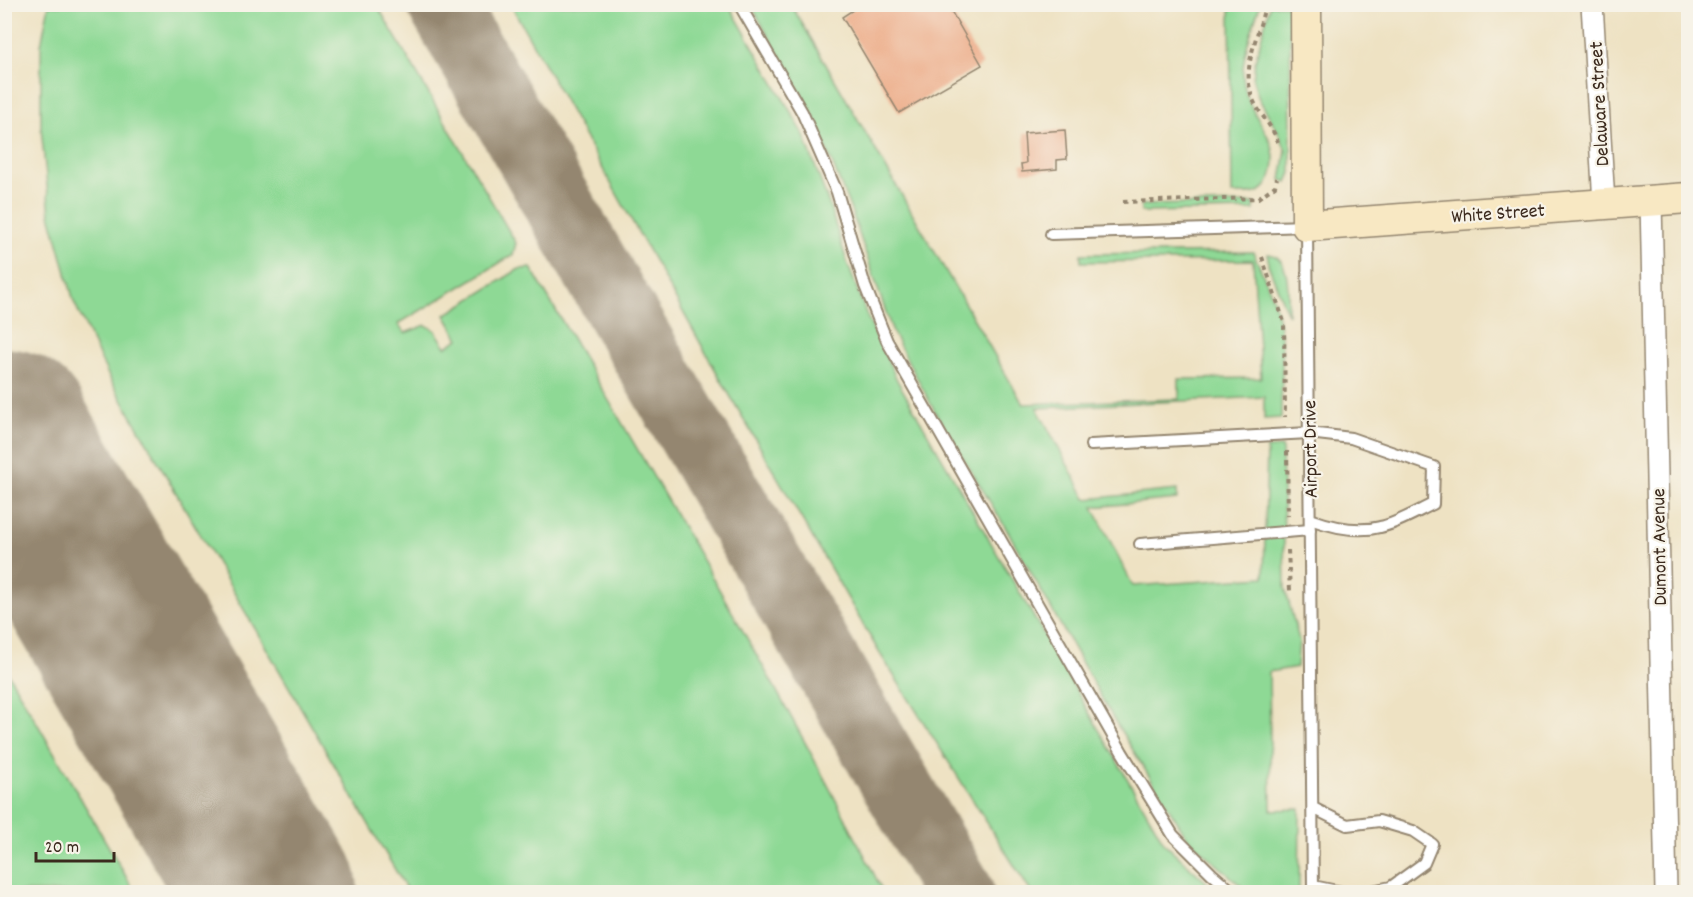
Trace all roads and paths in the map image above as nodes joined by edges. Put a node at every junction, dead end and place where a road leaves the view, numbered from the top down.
1 (739, 4) edge
2 (1265, 4) edge
3 (1306, 4) edge
4 (1592, 4) edge
5 (1281, 151) dead end
6 (1278, 177) dead end
7 (1689, 198) edge
8 (1651, 201) junction
9 (1123, 202) dead end
10 (1604, 204) junction
11 (1307, 226) junction
12 (1051, 234) dead end
13 (1309, 433) junction
14 (1091, 445) dead end
15 (1310, 524) junction
16 (1140, 544) dead end
17 (1313, 808) junction
18 (1313, 889) edge
19 (1233, 892) edge
20 (1342, 892) edge
21 (1367, 892) edge
22 (1666, 892) edge

1 - 19 lane
2 - 5 path
3 - 11 main road, Airport Drive
4 - 10 street, Delaware Street
6 - 9 path
7 - 8 main road, White Street
8 - 10 main road, White Street
8 - 22 street, Dumont Avenue
10 - 11 main road, White Street
11 - 12 lane
11 - 13 lane, Airport Drive
13 - 14 lane
13 - 15 lane, Airport Drive
13 - 15 lane
15 - 16 lane
15 - 17 lane, Airport Drive
17 - 18 lane, Airport Drive
17 - 21 lane
18 - 20 lane

